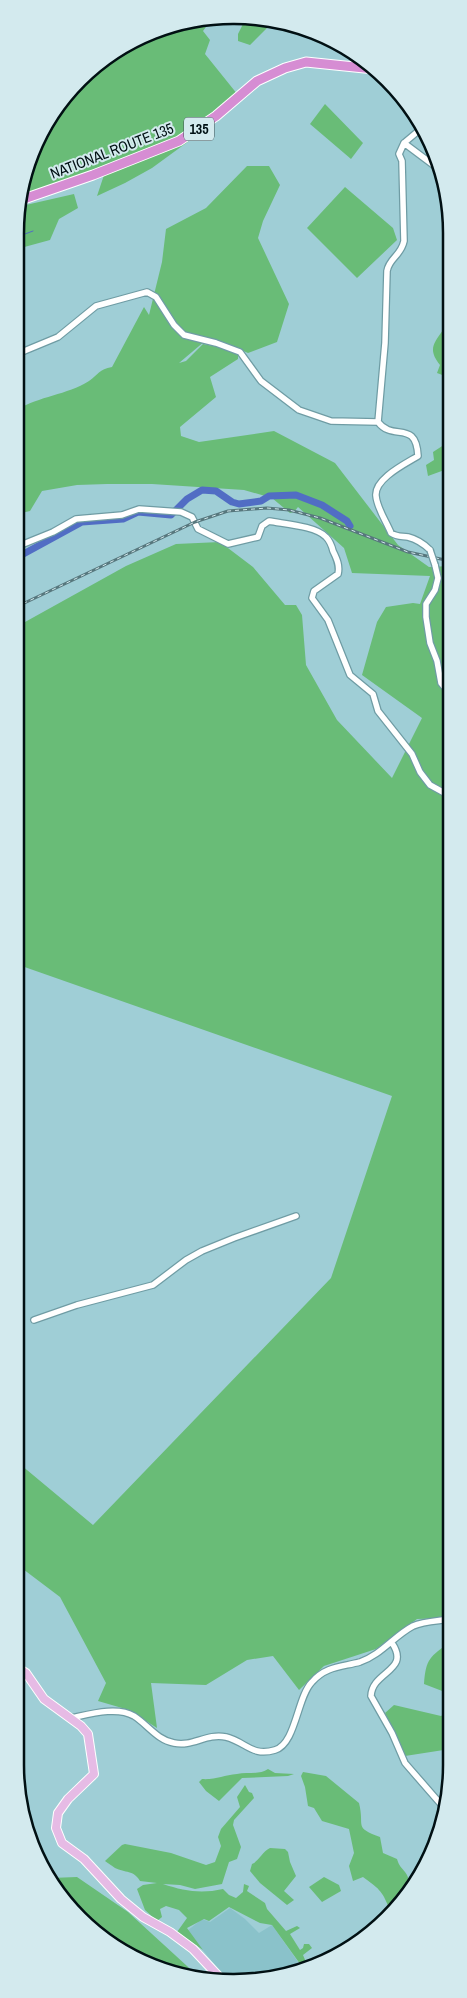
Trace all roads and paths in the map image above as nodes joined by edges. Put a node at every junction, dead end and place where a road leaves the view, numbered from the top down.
1 (362, 67) edge
2 (417, 132) edge
3 (404, 144) junction
4 (431, 164) edge
5 (27, 198) edge
6 (24, 351) edge
7 (378, 422) junction
8 (24, 544) edge
9 (443, 684) edge
10 (443, 792) edge
11 (296, 1216) dead end
12 (34, 1320) dead end
13 (443, 1620) edge
14 (392, 1643) junction
15 (24, 1672) edge
16 (71, 1718) junction
17 (439, 1803) edge
18 (216, 1973) edge

1 - 5 highway, NATIONAL ROUTE 135 / 135
2 - 3 street
3 - 4 street
3 - 7 street
6 - 7 street
7 - 9 street, bridge
8 - 10 street
11 - 12 street
13 - 14 street
14 - 16 street
14 - 17 street
15 - 16 main road
16 - 18 main road

